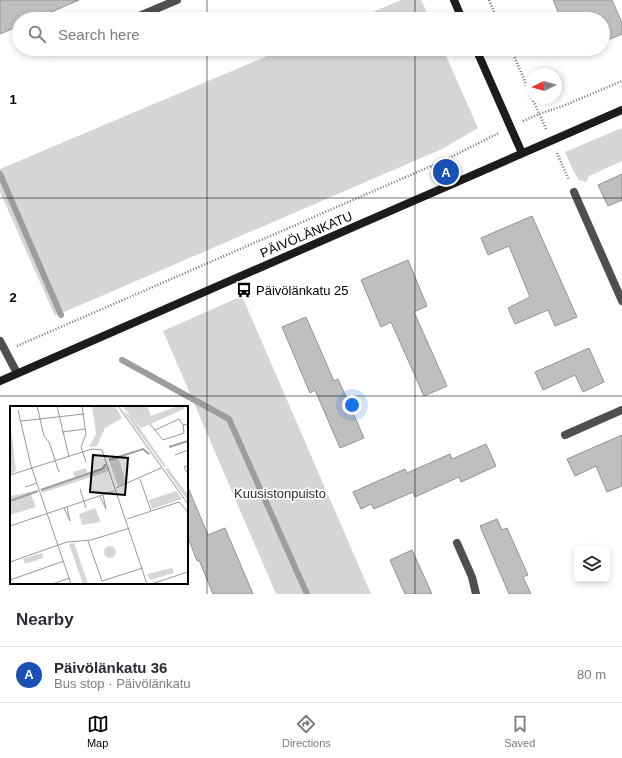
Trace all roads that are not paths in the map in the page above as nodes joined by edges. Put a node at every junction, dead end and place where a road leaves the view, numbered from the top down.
1 (177, 0) edge
2 (454, 0) edge
3 (149, 12) edge
4 (459, 12) edge
5 (479, 56) edge
6 (622, 110) edge
7 (522, 153) junction
8 (574, 192) dead end
9 (622, 301) edge
10 (0, 341) edge
11 (17, 373) junction
12 (0, 381) edge
13 (622, 410) edge
14 (565, 435) dead end
15 (457, 543) dead end
16 (476, 594) edge

1 - 3 street
2 - 4 street
5 - 7 street
6 - 7 street, PÄIVÖLÄNKATU
7 - 11 street, PÄIVÖLÄNKATU
8 - 9 street
10 - 11 street
11 - 12 street, PÄIVÖLÄNKATU
13 - 14 street
15 - 16 street

